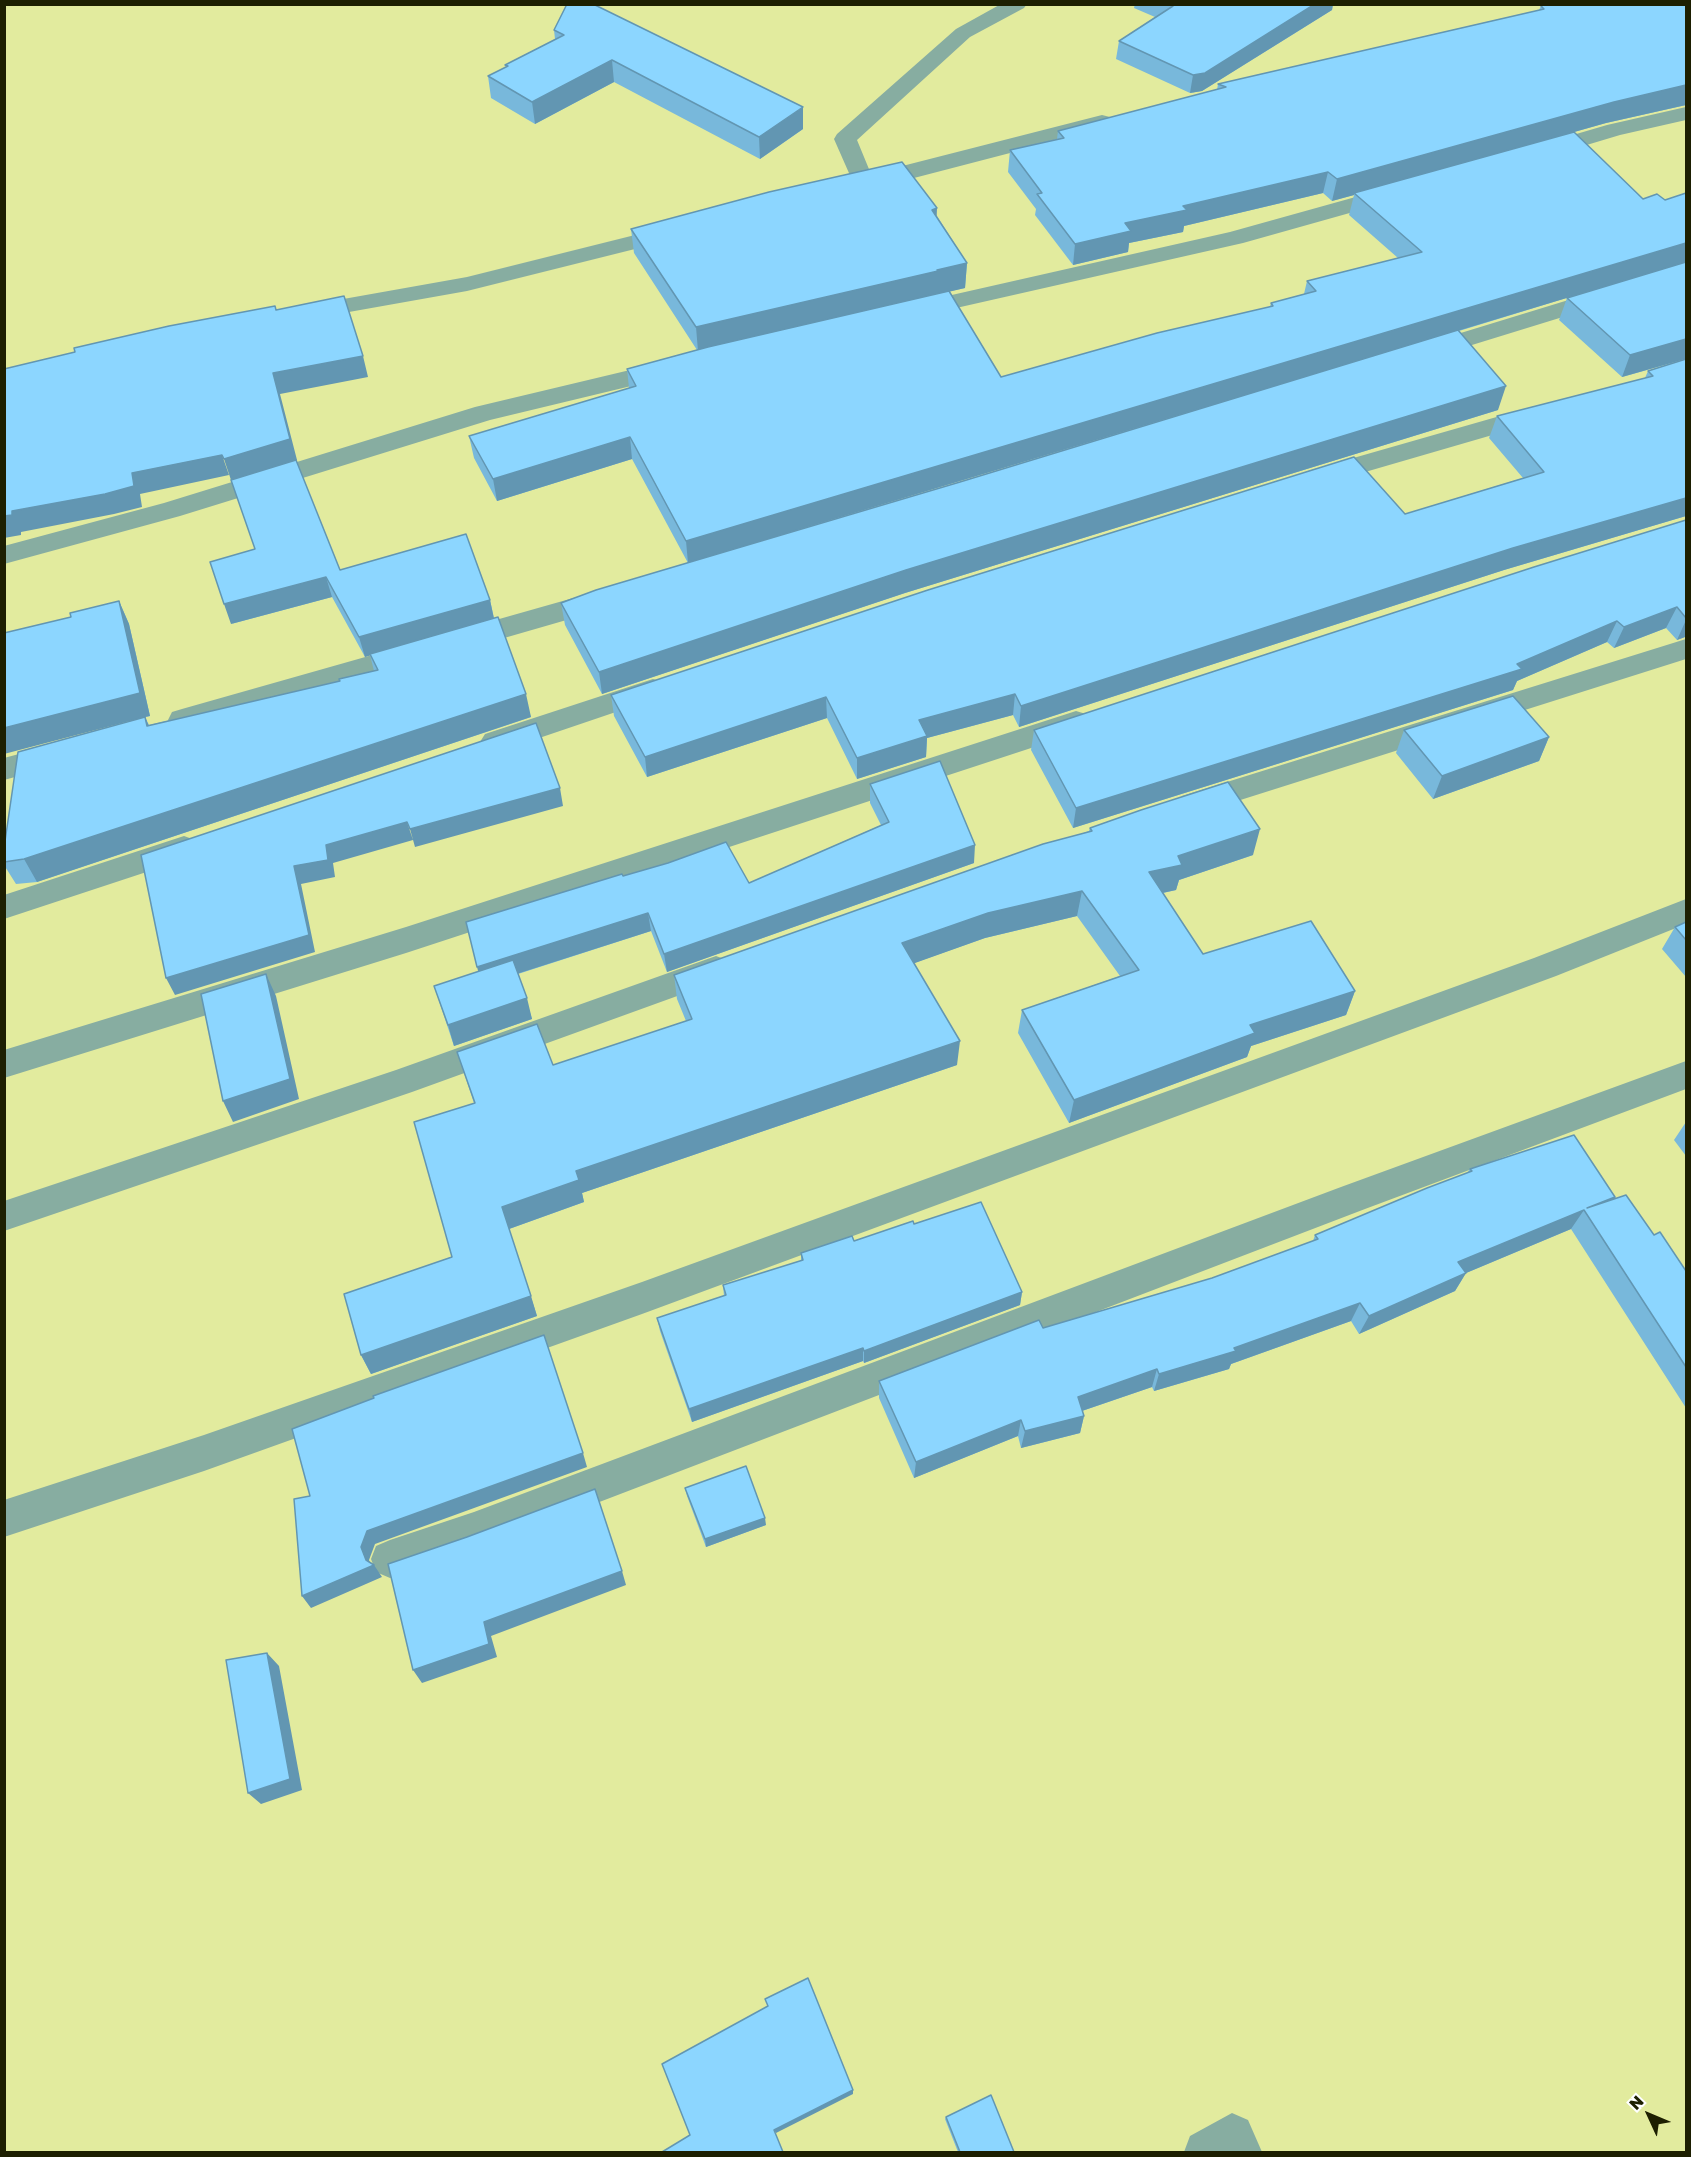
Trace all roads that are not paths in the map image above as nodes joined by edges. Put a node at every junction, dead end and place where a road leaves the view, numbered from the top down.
1 (1017, 4) edge
2 (1686, 114) edge
3 (1118, 118) edge
4 (1523, 156) edge
5 (1419, 186) edge
6 (697, 226) edge
7 (1686, 271) edge
8 (284, 316) edge
9 (890, 316) edge
10 (1403, 358) edge
11 (693, 363) edge
12 (1562, 406) edge
13 (1293, 484) edge
14 (4, 555) edge
15 (631, 591) edge
16 (1686, 649) edge
17 (672, 683) edge
18 (1105, 713) edge
19 (157, 727) edge
20 (89, 746) edge
21 (473, 749) edge
22 (4, 769) edge
23 (1171, 810) edge
24 (209, 839) edge
25 (4, 907) edge
26 (1686, 911) edge
27 (743, 959) edge
28 (4, 1064) edge
29 (1686, 1075) edge
30 (4, 1216) edge
31 (4, 1519) edge
32 (390, 1559) dead end
33 (1206, 2152) edge
34 (1240, 2152) edge

1 - 3 street
2 - 4 street
5 - 9 street
6 - 8 street
7 - 10 street
11 - 14 street
12 - 13 street
15 - 19 street
16 - 23 street
17 - 21 street
18 - 28 street
20 - 22 street
24 - 25 street
26 - 31 street
27 - 30 street
29 - 32 street
33 - 34 street

